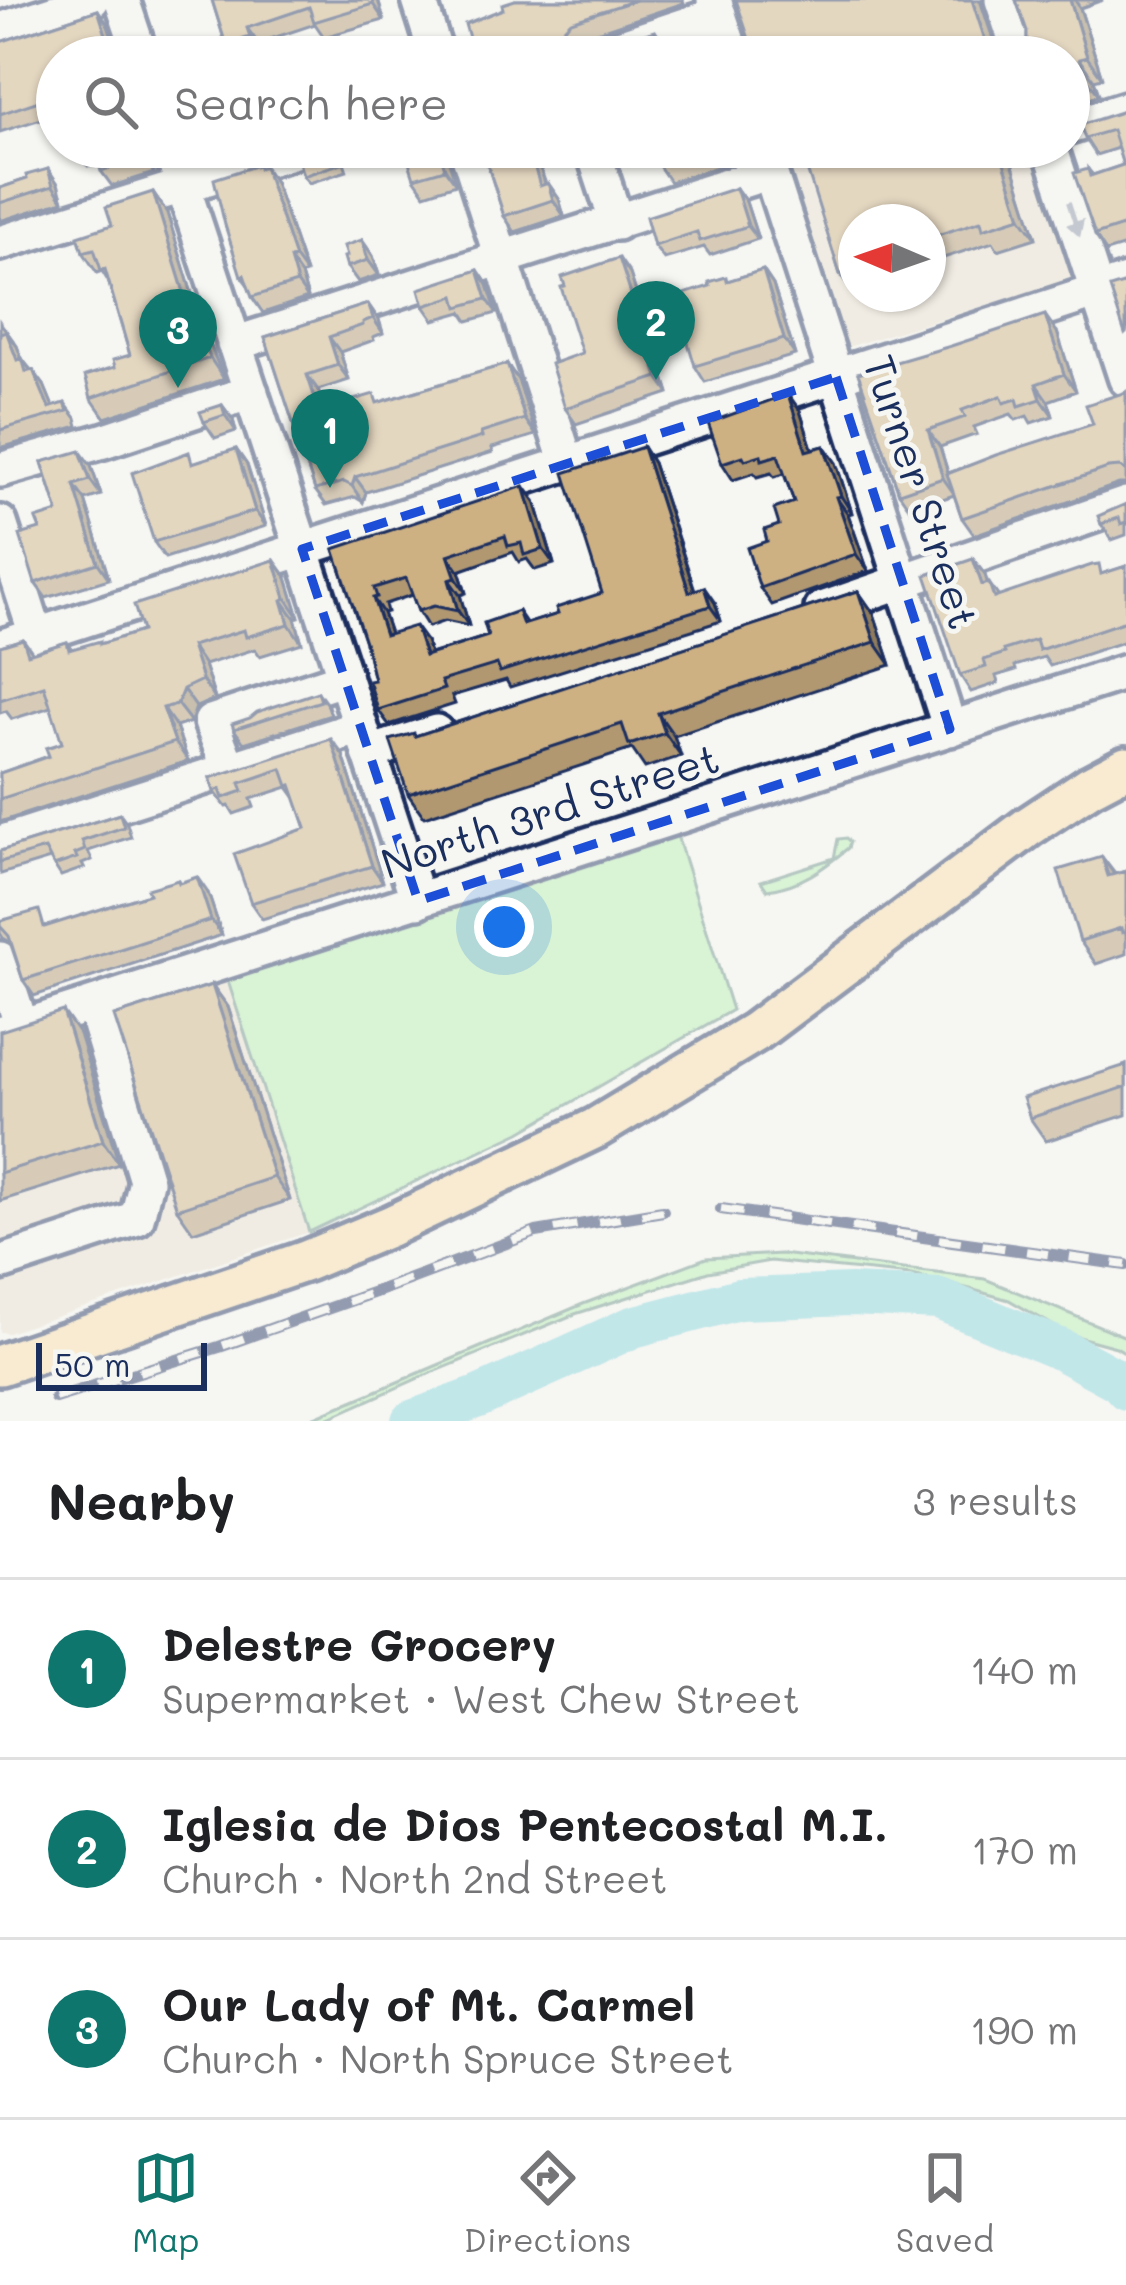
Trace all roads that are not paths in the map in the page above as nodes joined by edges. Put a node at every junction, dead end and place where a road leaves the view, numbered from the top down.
1 (92, 0) edge
2 (122, 0) edge
3 (418, 0) edge
4 (1012, 2) edge
5 (717, 7) edge
6 (0, 30) edge
7 (133, 36) edge
8 (430, 36) edge
9 (643, 36) edge
10 (726, 36) edge
11 (1018, 36) edge
12 (1126, 109) edge
13 (1090, 120) edge
14 (177, 168) edge
15 (240, 168) edge
16 (473, 168) edge
17 (599, 168) edge
18 (747, 168) edge
19 (769, 168) edge
20 (1059, 168) edge
21 (183, 186) junction
22 (617, 223) junction
23 (0, 243) edge
24 (502, 259) junction
25 (1112, 287) edge
26 (235, 344) junction
27 (836, 377) junction
28 (1126, 379) edge
29 (250, 392) junction
30 (567, 464) junction
31 (0, 470) edge
32 (1126, 504) edge
33 (0, 523) edge
34 (302, 549) junction
35 (903, 581) junction
36 (797, 618) edge
37 (36, 635) junction
38 (0, 647) edge
39 (1126, 672) edge
40 (345, 678) junction
41 (460, 724) edge
42 (950, 729) junction
43 (365, 740) junction
44 (1126, 767) edge
45 (229, 769) junction
46 (0, 844) edge
47 (418, 901) junction
48 (0, 959) edge
49 (93, 1004) junction
50 (11, 1031) edge
51 (0, 1263) edge
52 (0, 1365) edge

1 - 6 street
2 - 7 street
3 - 8 street
4 - 11 street
5 - 9 street
5 - 10 street
12 - 13 street
14 - 21 street
15 - 21 street
16 - 24 street
17 - 22 street
18 - 22 street
19 - 27 street, Turner Street
20 -> 25 street
21 - 23 street
21 - 26 street
22 - 24 street
24 - 26 street
24 - 30 street
25 - 27 street
25 - 28 street
26 - 29 street
27 - 30 street
27 - 35 street, Turner Street
29 - 31 street
29 - 34 street
30 - 34 street
32 - 35 street
33 - 37 street
34 - 37 street
34 - 40 street
35 - 36 street
35 - 42 street, Turner Street
37 - 38 street
39 - 42 street, North 3rd Street
40 - 43 street
40 - 45 street
41 - 43 street
42 - 47 street, North 3rd Street
43 - 45 street
43 - 47 street
44 - 52 main road
45 - 46 street
47 - 49 street, North 3rd Street
48 - 50 street
49 - 50 street, North 3rd Street
49 - 51 street

